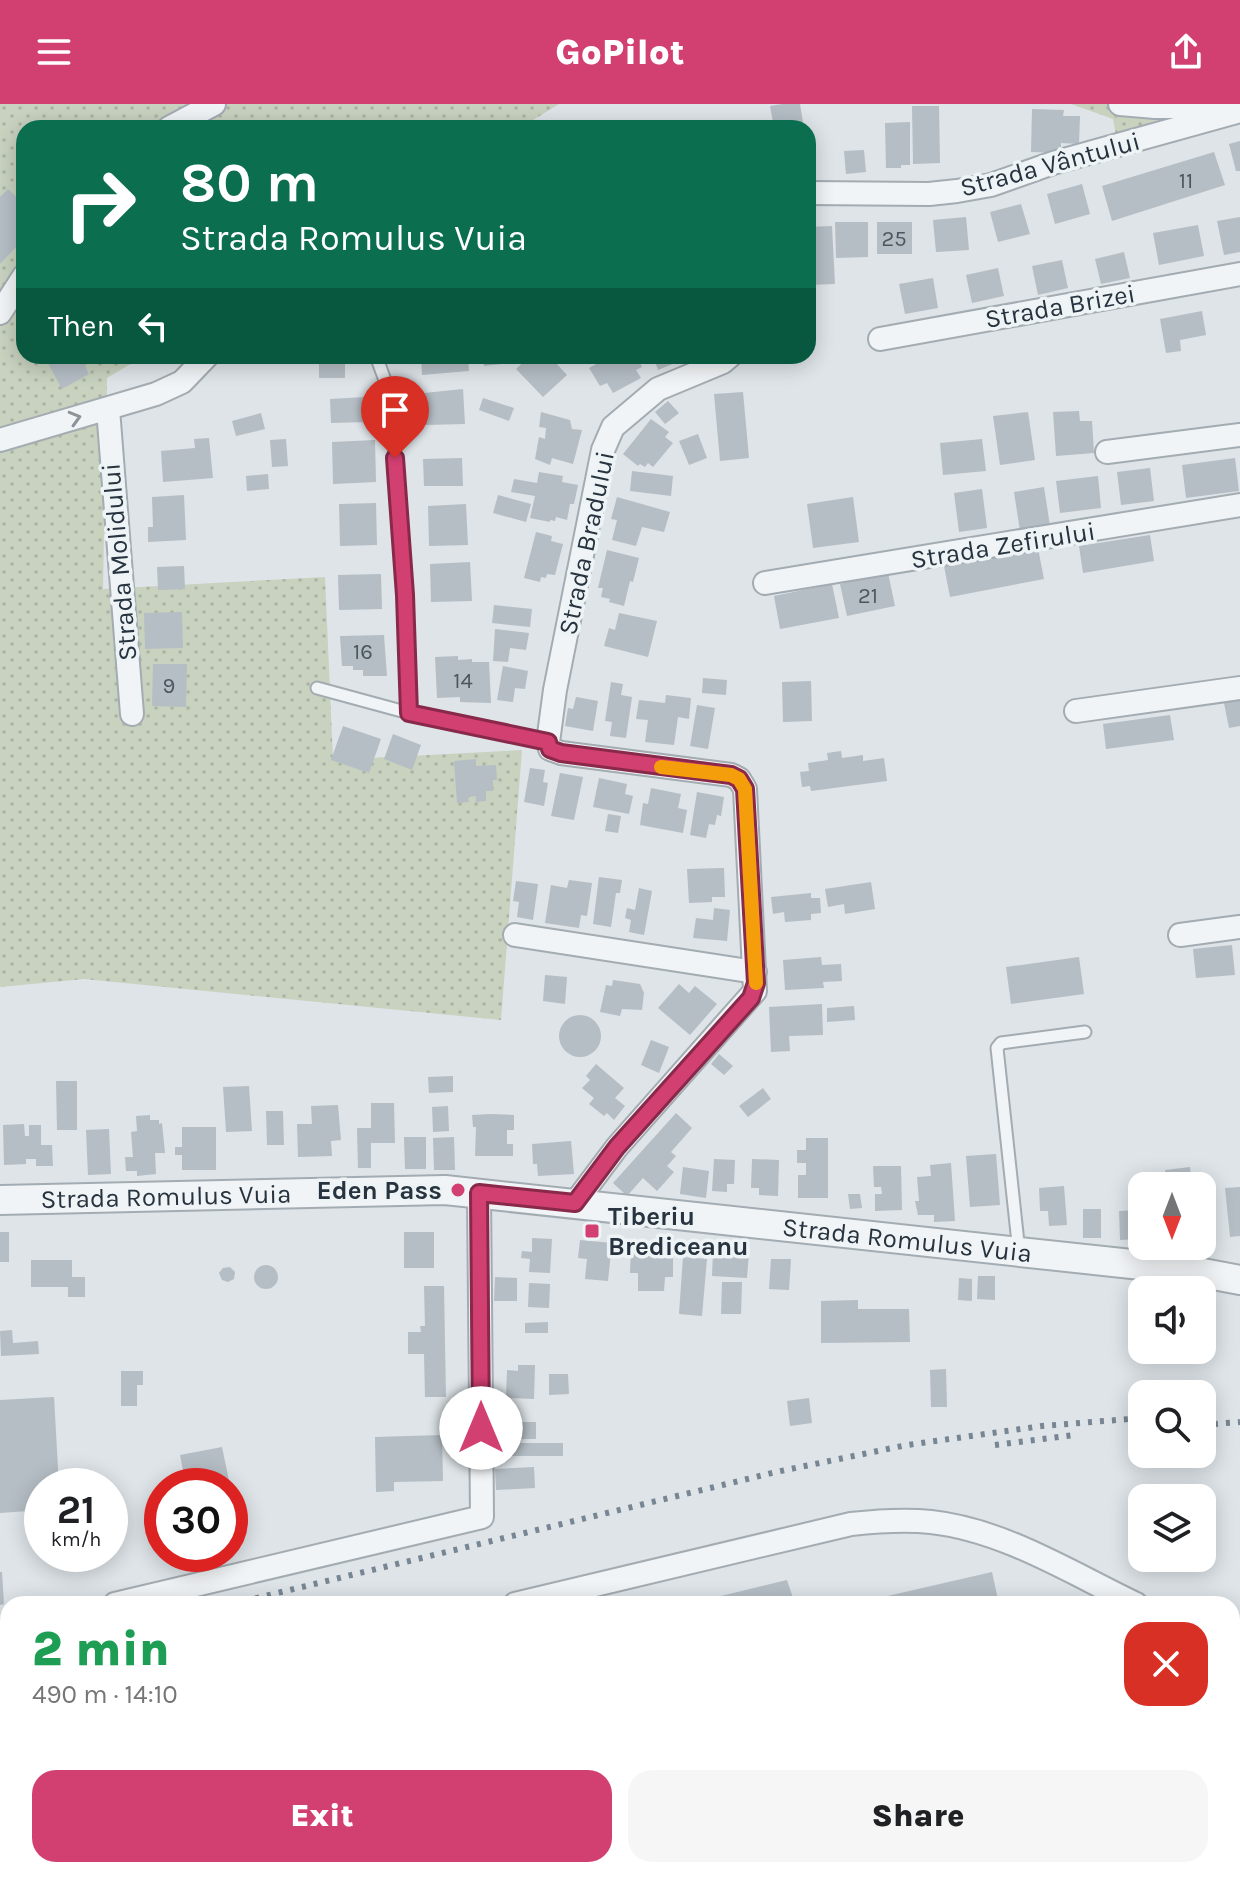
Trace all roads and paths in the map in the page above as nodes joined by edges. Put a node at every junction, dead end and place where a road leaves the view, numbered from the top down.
1 (214, 104) edge
2 (1120, 104) edge
3 (1240, 108) edge
4 (184, 120) edge
5 (816, 193) edge
6 (1240, 274) edge
7 (16, 288) edge
8 (0, 313) edge
9 (880, 339) dead end
10 (199, 364) edge
11 (379, 364) edge
12 (718, 364) edge
13 (108, 409) junction
14 (1240, 435) edge
15 (0, 440) edge
16 (1107, 452) dead end
17 (1240, 505) edge
18 (765, 583) dead end
19 (317, 688) dead end
20 (1240, 688) edge
21 (1076, 711) dead end
22 (409, 713) junction
23 (132, 714) dead end
24 (549, 746) junction
25 (1240, 927) edge
26 (515, 935) dead end
27 (1180, 935) dead end
28 (755, 972) junction
29 (1085, 1032) dead end
30 (479, 1193) junction
31 (0, 1200) edge
32 (575, 1203) junction
33 (1019, 1253) junction
34 (1240, 1280) edge
35 (149, 1596) edge
36 (549, 1596) edge
37 (1119, 1596) edge

1 - 4 street
2 - 3 street
3 - 5 street, Strada Vântului
6 - 9 street, Strada Brizei
7 - 8 street
10 - 13 street
11 - 22 lane
12 - 24 street, Strada Bradului
15 -> 13 street
13 - 23 street, Strada Molidului
14 - 16 street
17 - 18 street, Strada Zefirului
19 - 22 lane
20 - 21 street
22 - 24 lane
24 - 28 street
25 - 27 street
26 - 28 street
28 - 32 street
29 - 33 lane
30 - 31 street, Strada Romulus Vuia
30 - 32 street, Strada Romulus Vuia
30 - 35 street
32 - 33 street, Strada Romulus Vuia
33 - 34 street, Strada Romulus Vuia
36 - 37 street

